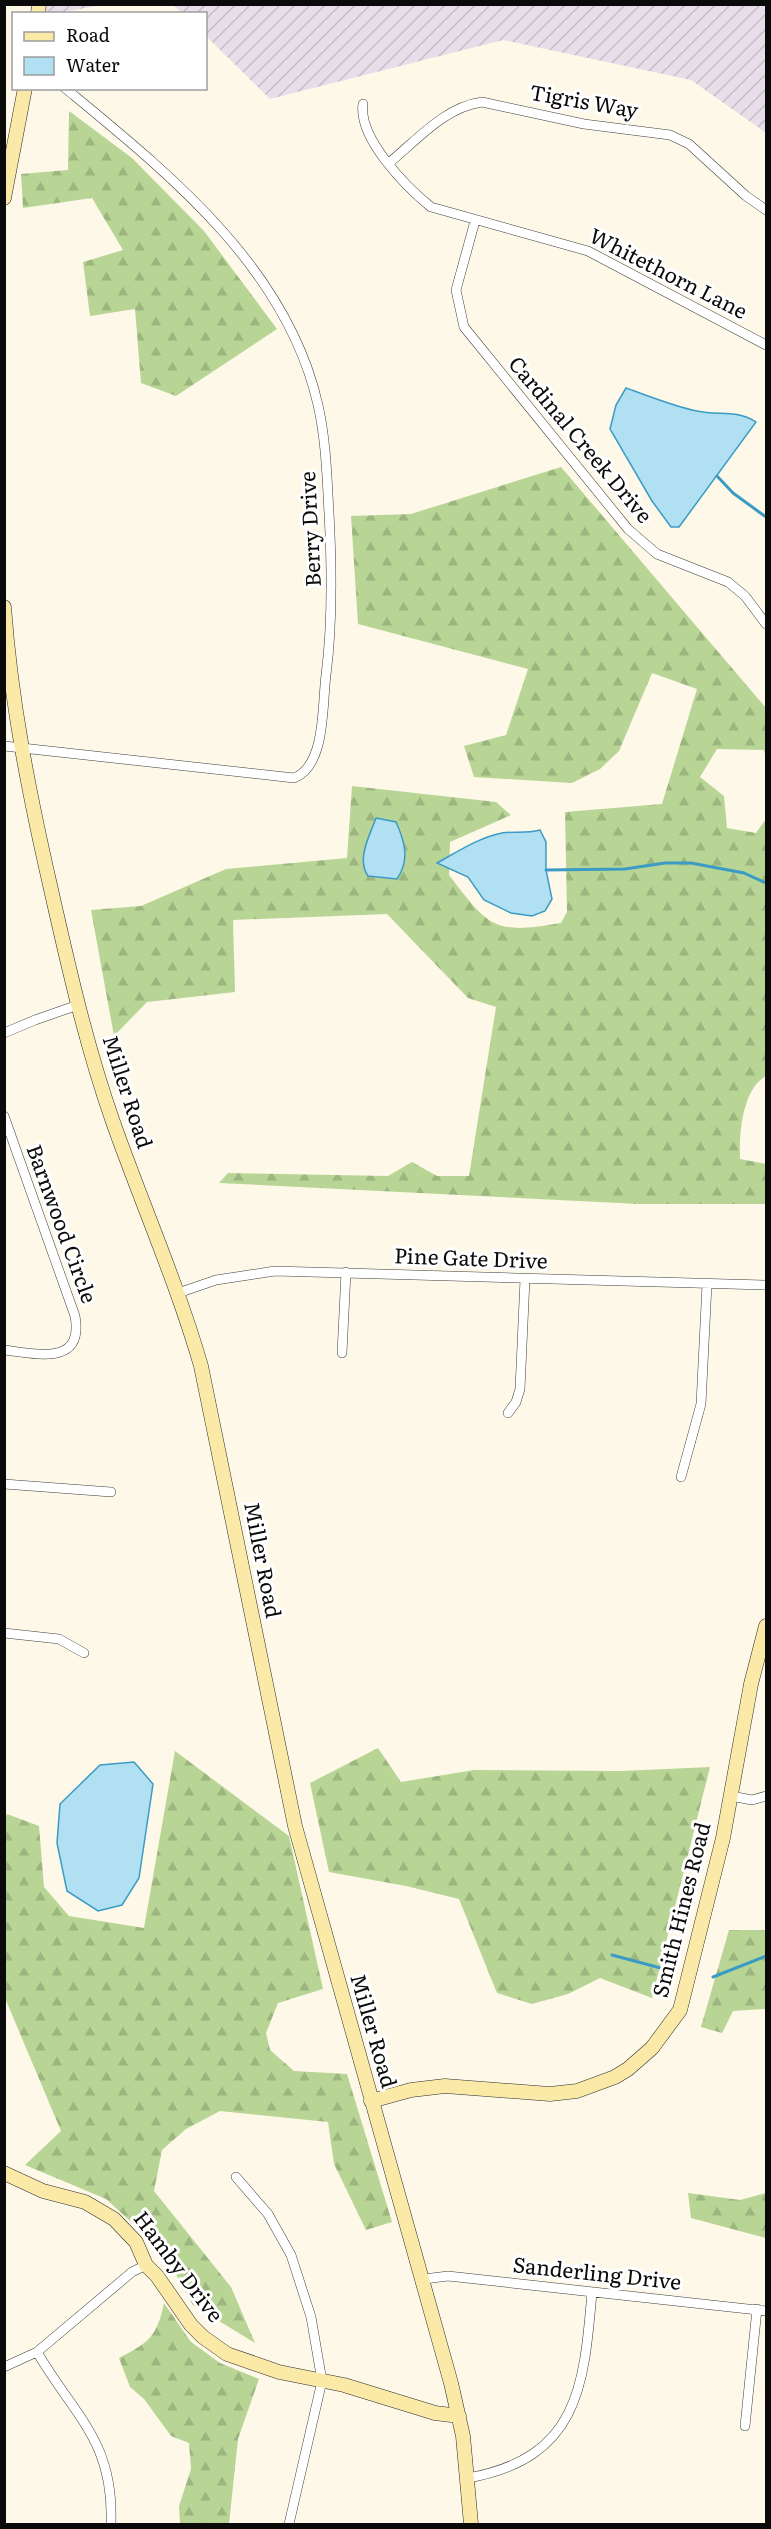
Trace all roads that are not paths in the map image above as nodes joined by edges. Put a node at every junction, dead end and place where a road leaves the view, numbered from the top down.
1 (25, 90) edge
2 (67, 90) edge
3 (363, 104) dead end
4 (389, 163) junction
5 (4, 198) edge
6 (766, 210) edge
7 (475, 221) junction
8 (766, 345) edge
9 (4, 607) edge
10 (766, 624) edge
11 (4, 746) edge
12 (20, 747) junction
13 (78, 1005) junction
14 (4, 1033) edge
15 (4, 1116) edge
16 (346, 1272) junction
17 (525, 1279) junction
18 (707, 1284) junction
19 (766, 1286) edge
20 (178, 1293) junction
21 (4, 1350) edge
22 (342, 1353) dead end
23 (508, 1413) dead end
24 (681, 1477) dead end
25 (4, 1485) edge
26 (111, 1492) dead end
27 (766, 1626) edge
28 (4, 1633) edge
29 (84, 1653) dead end
30 (731, 1796) junction
31 (766, 1796) edge
32 (371, 2102) junction
33 (4, 2173) edge
34 (236, 2177) dead end
35 (146, 2265) junction
36 (424, 2279) junction
37 (592, 2292) junction
38 (762, 2310) edge
39 (37, 2352) junction
40 (4, 2367) edge
41 (322, 2381) junction
42 (459, 2416) junction
43 (745, 2426) dead end
44 (468, 2478) junction
45 (111, 2524) edge
46 (289, 2524) edge
47 (471, 2524) edge

1 - 5 street
2 - 12 street, Berry Drive
3 - 4 street, Whitethorn Lane
4 - 6 street, Tigris Way
4 - 7 street, Whitethorn Lane
7 - 8 street, Whitethorn Lane
7 - 10 street, Cardinal Creek Drive
9 - 12 street, Miller Road
11 - 12 street
12 - 13 street, Miller Road
13 - 14 street
13 - 20 street, Miller Road
15 - 21 street, Barnwood Circle
16 - 17 street, Pine Gate Drive
16 - 20 street, Pine Gate Drive
16 - 22 street
17 - 18 street, Pine Gate Drive
17 - 23 street
18 - 19 street, Pine Gate Drive
18 - 24 street
20 - 32 street, Miller Road
25 - 26 street
27 - 30 street, Smith Hines Road
28 - 29 street
30 - 31 street
30 - 32 street, Smith Hines Road
32 - 36 street, Miller Road
33 - 35 street, Hamby Drive
34 - 41 street
35 - 39 street
35 - 41 street, Hamby Drive
36 - 37 street, Sanderling Drive
36 - 42 street, Miller Road
37 - 38 street, Sanderling Drive
37 - 44 street
38 - 43 street
39 - 40 street
39 - 45 street
41 - 42 street, Hamby Drive
41 - 46 street
42 - 44 street, Miller Road
44 - 47 street, Miller Road

